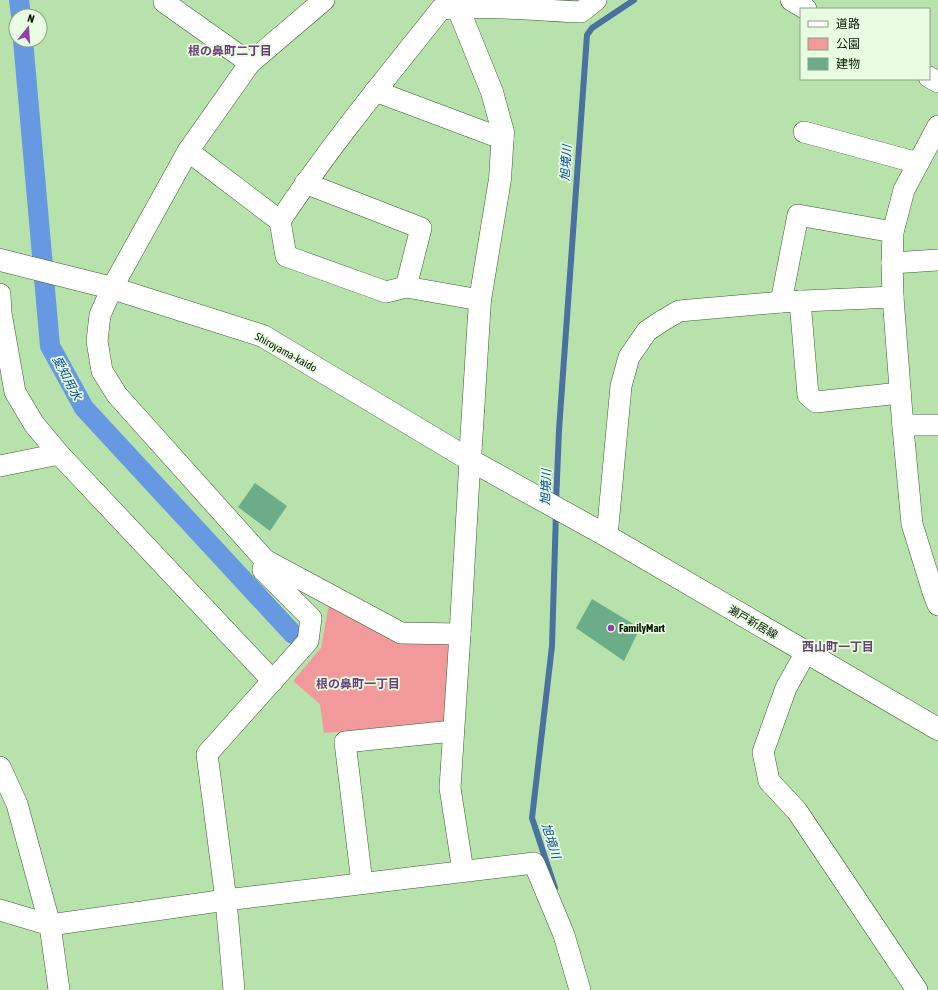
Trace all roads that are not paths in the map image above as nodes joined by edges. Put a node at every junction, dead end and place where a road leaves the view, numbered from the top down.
1 (165, 0) edge
2 (324, 0) edge
3 (596, 0) edge
4 (790, 0) edge
5 (457, 4) edge
6 (513, 4) edge
7 (804, 8) edge
8 (250, 63) junction
9 (375, 91) junction
10 (937, 131) edge
11 (804, 132) dead end
12 (503, 139) junction
13 (188, 151) junction
14 (918, 163) junction
15 (305, 183) junction
16 (280, 221) junction
17 (893, 232) junction
18 (938, 260) edge
19 (7, 262) edge
20 (892, 263) junction
21 (406, 287) junction
22 (112, 288) junction
23 (0, 294) edge
24 (893, 297) junction
25 (480, 300) junction
26 (791, 301) junction
27 (900, 393) junction
28 (902, 425) junction
29 (938, 425) edge
30 (59, 454) junction
31 (470, 460) junction
32 (0, 466) edge
33 (568, 515) joint
34 (607, 536) junction
35 (265, 560) junction
36 (938, 605) edge
37 (460, 634) junction
38 (806, 652) junction
39 (273, 681) junction
40 (938, 729) edge
41 (453, 731) junction
42 (0, 767) edge
43 (463, 871) junction
44 (362, 883) junction
45 (226, 900) junction
46 (0, 910) edge
47 (50, 925) junction
48 (59, 990) edge
49 (234, 990) edge
50 (580, 990) edge
51 (917, 990) edge

1 - 8 street
2 - 8 street
3 - 6 street
4 - 7 street
5 - 6 street
5 - 9 street
5 - 12 street
8 - 13 street
9 - 12 street
9 - 15 street
10 - 14 street
11 - 14 street
12 - 25 street
13 - 16 street
13 - 22 street
14 - 17 street
15 - 16 street
15 - 21 street
16 - 21 street
17 - 20 street
17 - 26 street
18 - 20 street
19 - 22 street, Shiroyama-kaido
20 - 24 street
21 - 25 street
22 - 31 street, Shiroyama-kaido
22 - 35 street
23 - 30 street
24 - 26 street
24 - 27 street
25 - 31 street
26 - 27 street
26 - 34 street
27 - 28 street
28 - 29 street
28 - 36 street
30 - 32 street
30 - 39 street
31 - 33 street, Shiroyama-kaido
31 - 37 street
33 - 34 street, 瀬戸新居線
34 - 38 street, 瀬戸新居線
35 - 37 street
35 - 39 street
37 - 41 street
38 - 40 street, 瀬戸新居線
38 - 51 street
39 - 45 street
41 - 43 street
41 - 44 street
42 - 47 street
43 - 44 street
43 - 50 street
44 - 45 street
45 - 47 street
45 - 49 street
46 - 47 street
47 - 48 street

